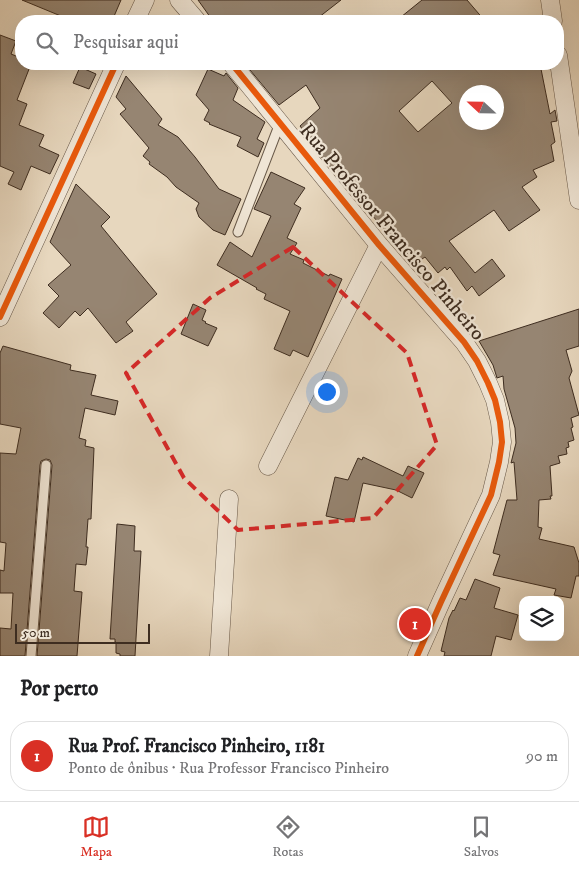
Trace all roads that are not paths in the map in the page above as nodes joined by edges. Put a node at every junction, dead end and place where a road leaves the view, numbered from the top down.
1 (145, 0) edge
2 (179, 0) edge
3 (550, 0) edge
4 (138, 15) edge
5 (192, 15) edge
6 (552, 15) edge
7 (113, 70) edge
8 (237, 70) edge
9 (560, 70) edge
10 (280, 122) junction
11 (579, 200) edge
12 (238, 232) dead end
13 (379, 245) junction
14 (0, 316) edge
15 (46, 465) dead end
16 (268, 466) dead end
17 (229, 499) dead end
18 (31, 656) edge
19 (218, 656) edge
20 (417, 656) edge

1 - 4 street
2 - 5 street
3 - 6 street
7 - 14 street
8 - 10 street, Rua Professor Francisco Pinheiro
9 - 11 street
10 - 12 lane
10 - 13 street, Rua Professor Francisco Pinheiro
13 - 16 street
13 - 20 street, Rua Professor Francisco Pinheiro
15 - 18 lane
17 - 19 street

